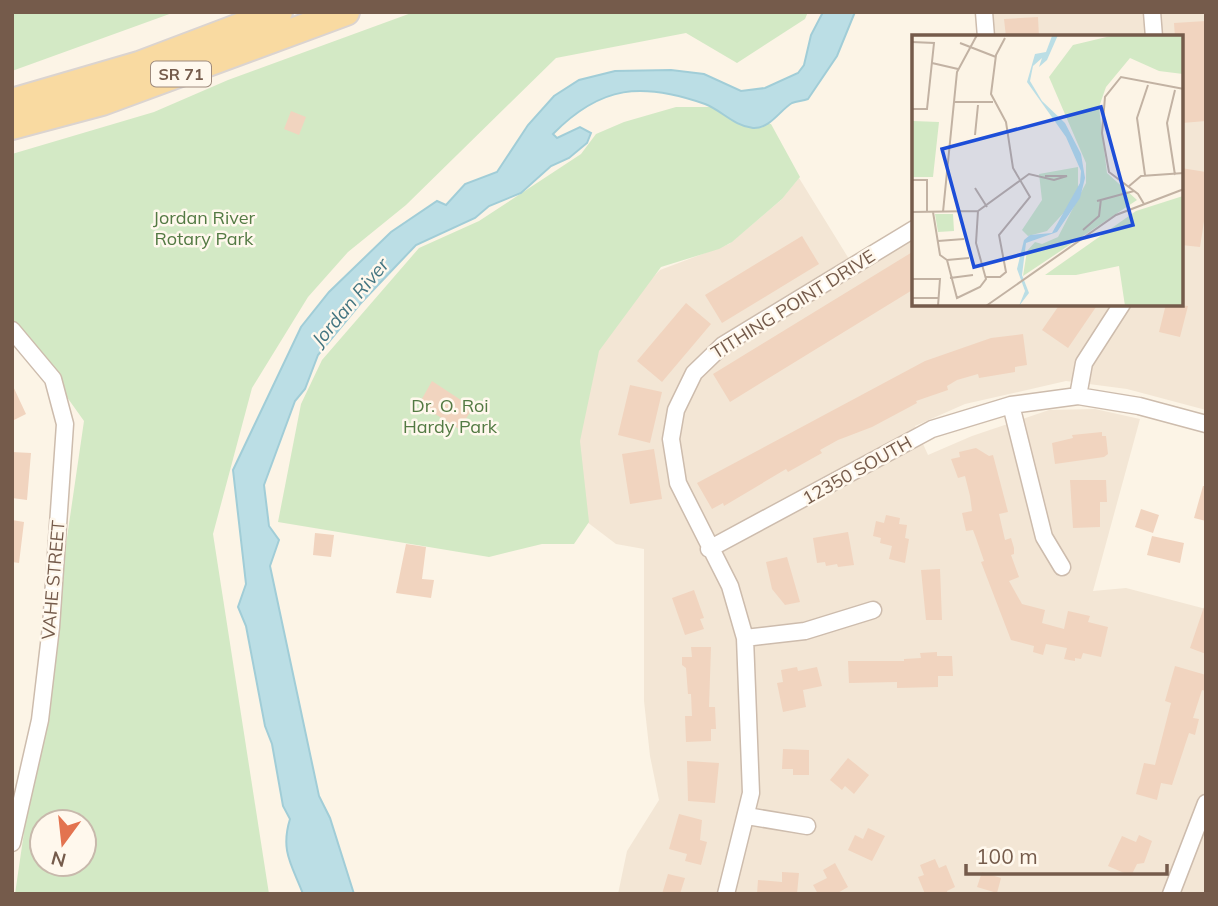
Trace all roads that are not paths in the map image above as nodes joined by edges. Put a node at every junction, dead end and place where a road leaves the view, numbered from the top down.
1 (279, 12) edge
2 (346, 12) edge
3 (984, 12) edge
4 (1152, 12) edge
5 (985, 35) edge
6 (1154, 35) edge
7 (12, 102) edge
8 (12, 126) edge
9 (912, 230) edge
10 (1121, 306) edge
11 (12, 330) edge
12 (1078, 396) junction
13 (1011, 405) junction
14 (1206, 424) edge
15 (709, 549) junction
16 (1062, 567) dead end
17 (873, 610) dead end
18 (745, 638) junction
19 (1206, 803) edge
20 (747, 816) junction
21 (807, 826) dead end
22 (12, 844) edge
23 (726, 894) edge
24 (1171, 894) edge

1 - 7 main road, SR 71
2 - 8 main road, SR 71
3 - 5 street
4 - 6 street
9 - 15 street, TITHING POINT DRIVE
10 - 12 street
11 - 22 street, VAHE STREET
12 - 13 street, 12350 SOUTH
12 - 14 street, 12350 SOUTH
13 - 15 street, 12350 SOUTH
13 - 16 street
15 - 18 street, TITHING POINT DRIVE
17 - 18 street
18 - 20 street, TITHING POINT DRIVE
19 - 24 street
20 - 21 street
20 - 23 street, TITHING POINT DRIVE

